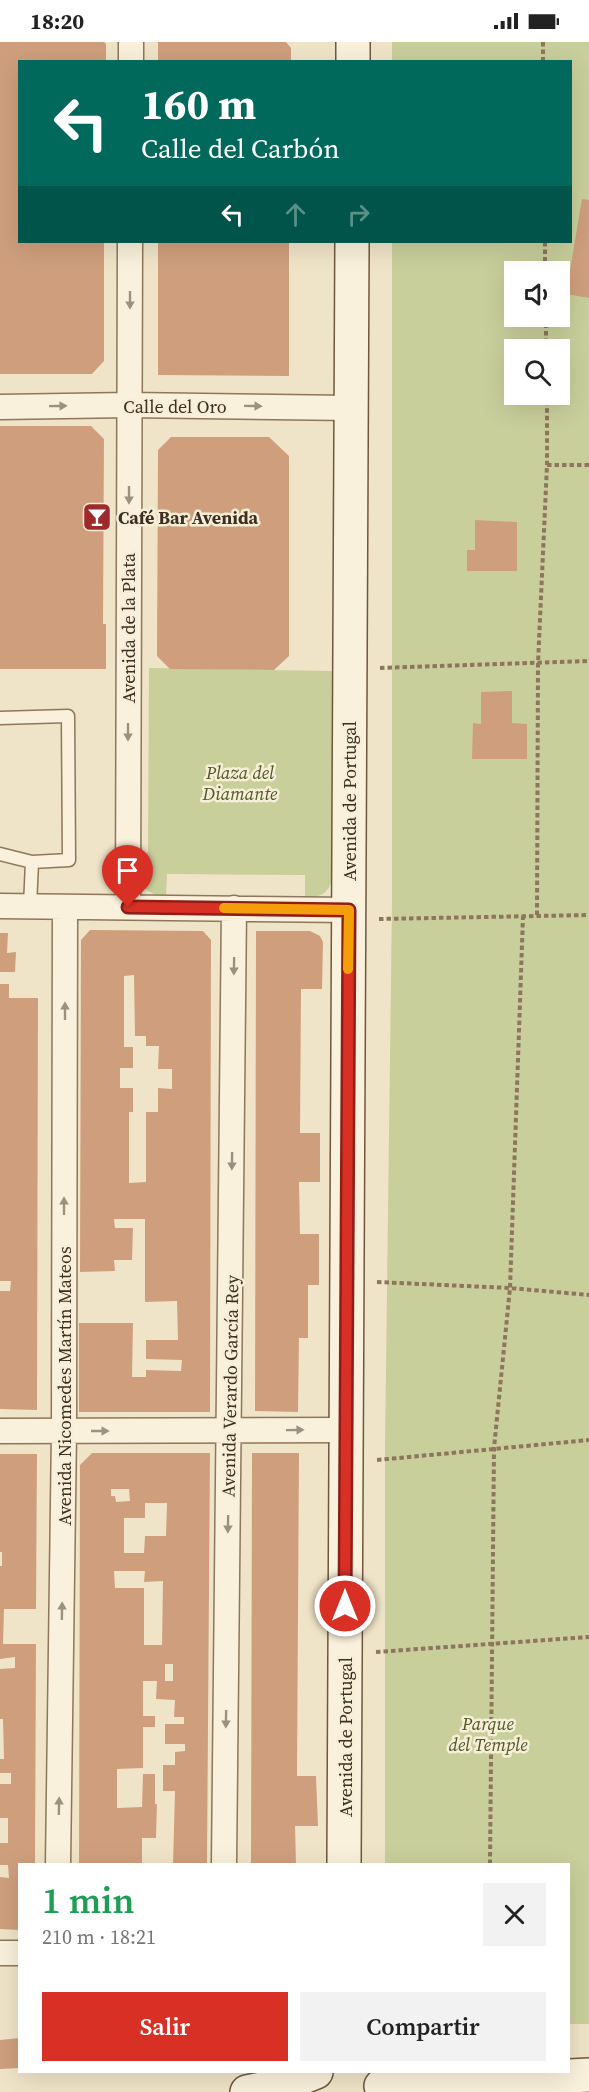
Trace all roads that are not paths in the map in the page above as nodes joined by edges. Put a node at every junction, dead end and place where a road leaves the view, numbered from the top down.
1 (131, 42) edge
2 (353, 42) edge
3 (131, 60) edge
4 (353, 60) edge
5 (130, 243) edge
6 (352, 243) edge
7 (129, 405) junction
8 (0, 407) edge
9 (351, 408) junction
10 (0, 718) edge
11 (0, 854) edge
12 (32, 862) junction
13 (0, 906) edge
14 (30, 906) junction
15 (65, 907) junction
16 (128, 907) junction
17 (234, 908) junction
18 (348, 915) junction
19 (347, 1430) junction
20 (0, 1431) edge
21 (64, 1431) junction
22 (229, 1431) junction
23 (58, 1863) edge
24 (224, 1863) edge
25 (344, 1863) edge
26 (0, 1953) edge
27 (18, 1953) edge
28 (314, 2073) edge
29 (320, 2073) edge
30 (589, 2075) edge
31 (378, 2083) edge
32 (247, 2092) edge
33 (313, 2092) edge

1 - 3 street
2 - 4 main road
5 -> 7 street, Avenida de la Plata
6 - 9 main road, Avenida de Portugal
8 -> 7 street, Calle del Oro
7 -> 9 street, Calle del Oro
7 -> 16 street, Avenida de la Plata
9 - 18 main road, Avenida de Portugal
10 - 12 lane
11 - 12 lane
12 - 14 lane
13 - 14 street
14 - 15 street
15 - 16 street
21 -> 15 street, Avenida Nicomedes Martín Mateos
16 - 17 street
17 - 18 street
17 -> 22 street, Avenida Verardo García Rey
18 - 19 main road, Avenida de Portugal
22 -> 19 street
19 - 25 main road, Avenida de Portugal
20 - 21 street
21 -> 22 street
23 -> 21 street, Avenida Nicomedes Martín Mateos
22 -> 24 street, Avenida Verardo García Rey
26 - 27 street
28 - 32 main road
29 - 33 main road
30 - 31 main road

